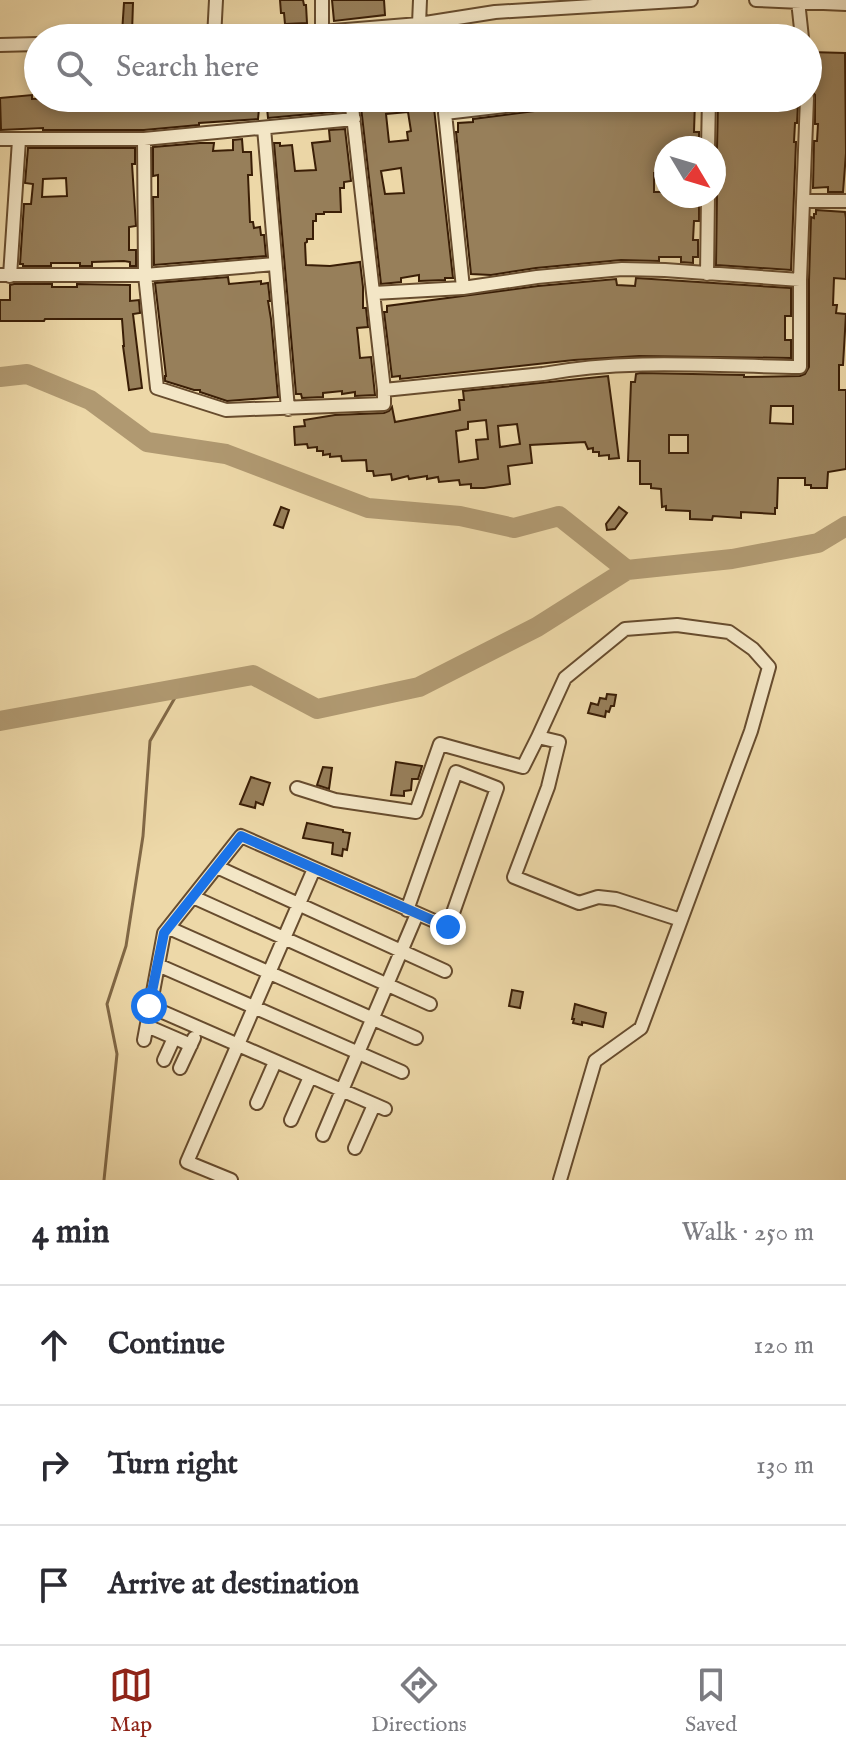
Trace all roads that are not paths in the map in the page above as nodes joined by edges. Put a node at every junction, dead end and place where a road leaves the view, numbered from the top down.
1 (216, 0) edge
2 (322, 0) edge
3 (420, 0) edge
4 (691, 0) edge
5 (756, 0) edge
6 (798, 1) edge
7 (585, 3) edge
8 (846, 4) edge
9 (495, 6) edge
10 (215, 24) edge
11 (322, 24) edge
12 (419, 24) joint
13 (800, 24) edge
14 (24, 44) edge
15 (0, 45) edge
16 (353, 112) edge
17 (454, 112) edge
18 (709, 112) edge
19 (806, 112) edge
20 (354, 119) junction
21 (264, 128) junction
22 (708, 136) edge
23 (0, 139) edge
24 (144, 139) junction
25 (19, 140) junction
26 (803, 201) junction
27 (846, 201) edge
28 (708, 208) edge
29 (275, 264) junction
30 (707, 274) junction
31 (5, 275) edge
32 (145, 275) junction
33 (800, 280) junction
34 (463, 288) junction
35 (374, 293) junction
36 (384, 390) junction
37 (288, 409) junction
38 (538, 737) junction
39 (297, 788) dead end
40 (217, 867) junction
41 (314, 869) junction
42 (193, 897) junction
43 (299, 904) junction
44 (412, 912) junction
45 (681, 920) junction
46 (169, 928) junction
47 (284, 938) junction
48 (402, 951) junction
49 (158, 965) junction
50 (445, 971) dead end
51 (269, 972) junction
52 (387, 984) junction
53 (430, 1004) dead end
54 (149, 1006) junction
55 (253, 1007) junction
56 (373, 1018) junction
57 (147, 1026) junction
58 (198, 1028) junction
59 (174, 1038) junction
60 (416, 1038) dead end
61 (144, 1040) dead end
62 (191, 1045) junction
63 (236, 1045) junction
64 (359, 1053) junction
65 (164, 1060) dead end
66 (275, 1062) junction
67 (180, 1068) dead end
68 (402, 1072) dead end
69 (310, 1077) junction
70 (342, 1091) junction
71 (257, 1103) dead end
72 (291, 1120) dead end
73 (323, 1135) dead end
74 (355, 1148) dead end
75 (231, 1180) edge
76 (560, 1180) edge

1 - 10 street
2 - 11 street
3 - 12 street
4 - 7 street
5 - 6 street
6 - 8 street
6 - 13 street
7 - 9 street
9 - 12 street
14 - 15 street
16 - 20 street
17 - 34 street
18 - 22 street
19 - 26 street
20 - 21 street
20 - 35 street
21 - 24 street
21 - 29 street
23 - 25 street
24 - 25 street
24 - 32 street
25 - 31 street
26 - 27 street
26 - 33 street
28 - 30 street
29 - 32 street
29 - 37 street
30 - 33 street
30 - 34 street
31 - 32 street
32 - 37 street
33 - 36 street
34 - 35 street
35 - 36 street
36 - 37 street
38 - 39 street
38 - 45 street
38 - 45 street
40 - 41 street
40 - 42 street
40 - 43 street
41 - 43 street
41 - 44 street
42 - 46 street
42 - 47 street
43 - 47 street
43 - 48 street
44 - 44 street
44 - 48 street
45 - 76 street
46 - 49 street
46 - 51 street
47 - 51 street
47 - 52 street
48 - 50 street
48 - 52 street
49 - 54 street
49 - 55 street
51 - 55 street
51 - 56 street
52 - 53 street
52 - 56 street
54 - 57 street
54 - 58 street
55 - 63 street
55 - 64 street
56 - 60 street
56 - 64 street
57 - 59 street
57 - 61 street
58 - 62 street
58 - 63 street
59 - 62 street
59 - 65 street
62 - 67 street
63 - 66 street
63 - 75 street
64 - 68 street
64 - 70 street
66 - 69 street
66 - 71 street
69 - 70 street
69 - 72 street
70 - 73 street
70 - 74 street

